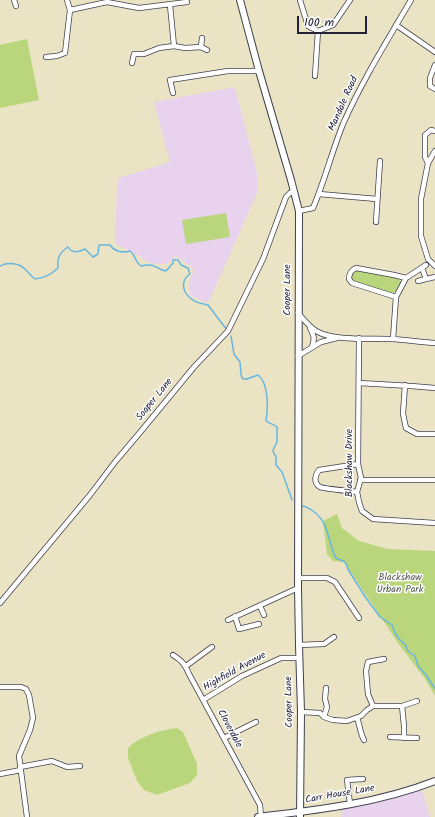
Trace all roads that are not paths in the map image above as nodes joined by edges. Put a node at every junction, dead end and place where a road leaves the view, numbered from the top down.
1 (14, 0) edge
2 (66, 0) edge
3 (240, 0) edge
4 (300, 0) edge
5 (350, 0) edge
6 (410, 0) edge
7 (188, 2) edge
8 (170, 4) junction
9 (16, 6) dead end
10 (70, 10) junction
11 (396, 25) junction
12 (318, 31) junction
13 (202, 38) dead end
14 (174, 46) junction
15 (201, 47) junction
16 (207, 50) dead end
17 (435, 52) edge
18 (46, 57) dead end
19 (132, 63) dead end
20 (435, 65) edge
21 (259, 71) junction
22 (315, 76) dead end
23 (435, 88) edge
24 (173, 93) dead end
25 (435, 131) edge
26 (435, 151) edge
27 (380, 161) dead end
28 (428, 163) junction
29 (294, 191) junction
30 (319, 194) junction
31 (377, 200) junction
32 (298, 211) junction
33 (376, 222) dead end
34 (435, 266) edge
35 (435, 277) edge
36 (406, 278) junction
37 (426, 279) junction
38 (418, 281) dead end
39 (396, 297) junction
40 (298, 313) junction
41 (308, 325) junction
42 (338, 337) junction
43 (359, 338) junction
44 (393, 339) junction
45 (435, 343) edge
46 (312, 347) junction
47 (298, 356) junction
48 (359, 382) junction
49 (405, 386) junction
50 (435, 388) edge
51 (435, 434) edge
52 (358, 464) junction
53 (360, 480) junction
54 (435, 480) edge
55 (358, 492) junction
56 (435, 523) edge
57 (298, 578) junction
58 (298, 588) junction
59 (0, 603) edge
60 (260, 606) junction
61 (264, 615) dead end
62 (235, 616) junction
63 (359, 618) dead end
64 (228, 620) dead end
65 (259, 624) dead end
66 (334, 637) dead end
67 (299, 645) junction
68 (212, 647) dead end
69 (172, 655) dead end
70 (299, 658) junction
71 (384, 660) dead end
72 (186, 666) junction
73 (0, 687) edge
74 (326, 688) dead end
75 (203, 700) junction
76 (417, 701) dead end
77 (373, 706) junction
78 (402, 706) junction
79 (301, 712) junction
80 (324, 716) junction
81 (357, 718) junction
82 (256, 722) dead end
83 (390, 737) dead end
84 (224, 738) junction
85 (404, 738) junction
86 (417, 738) dead end
87 (364, 740) dead end
88 (80, 766) dead end
89 (20, 769) junction
90 (0, 774) edge
91 (363, 779) dead end
92 (435, 781) edge
93 (350, 804) junction
94 (300, 814) edge
95 (27, 817) edge
96 (260, 817) edge

1 - 9 street
2 - 10 street
3 - 21 main road, Cooper Lane
4 - 12 street
5 - 12 street
6 - 11 street, Mandale Road
7 - 8 street
8 - 10 street
8 - 14 street
10 - 18 street
11 - 17 street
11 - 30 street, Mandale Road
12 - 22 street
13 - 15 street
14 - 15 street
14 - 19 street
15 - 16 street
20 - 23 street
21 - 24 street
21 - 29 main road, Cooper Lane
25 - 28 street
26 - 28 street
27 - 31 street
28 - 34 street
29 - 32 main road, Cooper Lane
29 - 59 street, Soaper Lane
30 - 31 street
30 - 32 street, Mandale Road
31 - 33 street
32 - 40 main road, Cooper Lane
35 - 37 street
36 - 37 street
36 - 39 street
36 - 39 street
37 - 38 street
39 - 44 street
40 - 41 street
40 - 47 main road, Cooper Lane
41 - 42 street
41 - 46 street
42 - 43 street
42 - 46 street
43 - 44 street
43 - 48 street, Blackshaw Drive
44 - 45 street
46 - 47 street
47 - 57 main road, Cooper Lane
48 - 49 street
48 - 52 street, Blackshaw Drive
49 - 50 street
49 - 51 street
52 - 53 street, Blackshaw Drive
52 - 55 street
53 - 54 street
53 - 55 street, Blackshaw Drive
55 - 56 street, Blackshaw Drive
57 - 58 main road, Cooper Lane
57 - 63 street
58 - 60 street
58 - 67 main road, Cooper Lane
60 - 61 street
60 - 62 street
62 - 64 street
62 - 65 street
66 - 67 street
67 - 70 main road, Cooper Lane
68 - 72 street
69 - 72 street, Cloverdale
70 - 75 street, Highfield Avenue
70 - 79 main road, Cooper Lane
71 - 77 street
72 - 75 street, Cloverdale
73 - 89 street
74 - 80 street
75 - 84 street, Cloverdale
76 - 78 street
77 - 78 street
77 - 81 street
78 - 85 street
79 - 80 street
79 - 94 main road, Cooper Lane
80 - 81 street
81 - 87 street
82 - 84 street
83 - 85 street
84 - 96 street, Cloverdale
85 - 86 street
88 - 89 street
89 - 90 street
89 - 95 street
91 - 93 street
92 - 93 main road, Carr House Lane
93 - 94 main road, Carr House Lane
94 - 96 main road, Carr House Lane

